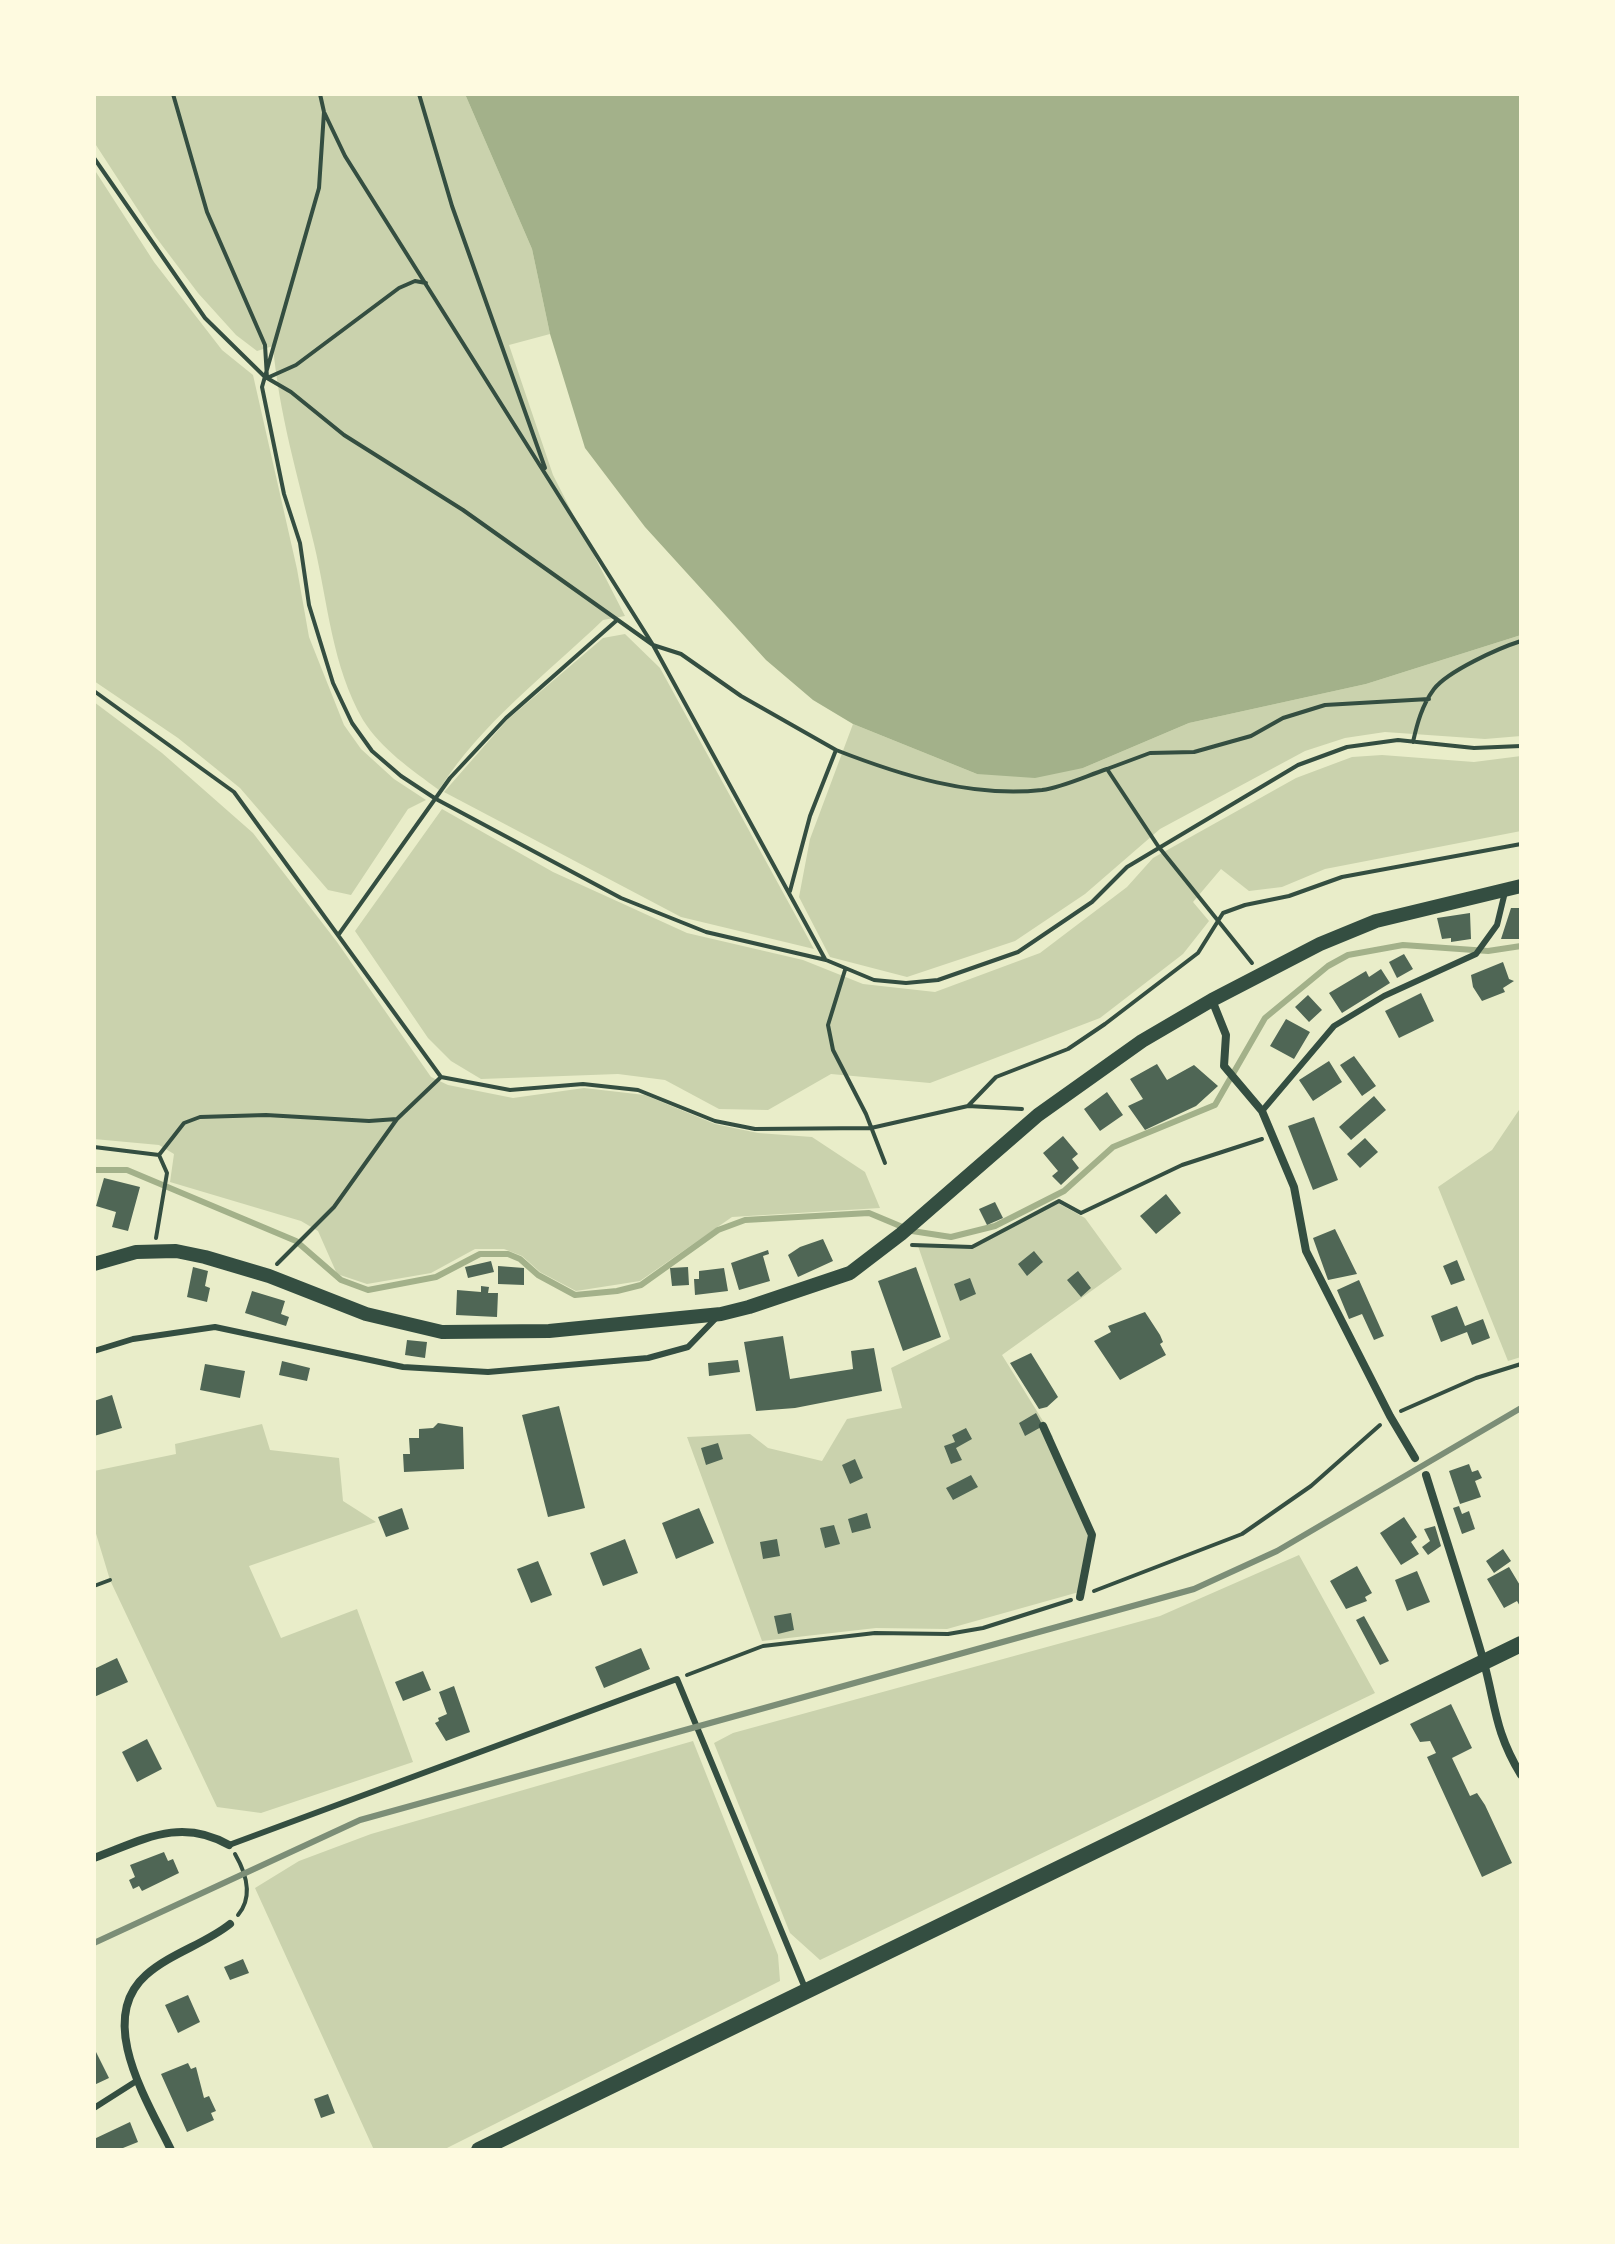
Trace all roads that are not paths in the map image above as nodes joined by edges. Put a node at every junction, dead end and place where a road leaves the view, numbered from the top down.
1 (1521, 886) edge
2 (1505, 889) junction
3 (1212, 1000) junction
4 (1262, 1111) junction
5 (94, 1264) edge
6 (721, 1314) junction
7 (94, 1351) edge
8 (1043, 1426) dead end
9 (1415, 1458) dead end
10 (1426, 1475) dead end
11 (1080, 1597) road end
12 (1521, 1644) edge
13 (1484, 1662) junction
14 (1521, 1775) edge
15 (229, 1845) joint
16 (94, 1858) edge
17 (230, 1924) road end
18 (807, 1991) junction
19 (138, 2080) junction
20 (94, 2108) edge
21 (171, 2150) edge
22 (479, 2150) edge

1 - 2 street
2 - 3 street
2 - 4 lane
3 - 4 street
3 - 6 street
4 - 9 street
5 - 6 street
6 - 7 lane
8 - 11 street
10 - 13 street
12 - 13 main road
13 - 14 street
13 - 18 main road
15 - 16 street
15 - 18 lane
17 - 19 street
18 - 22 main road
19 - 20 lane
19 - 21 street

